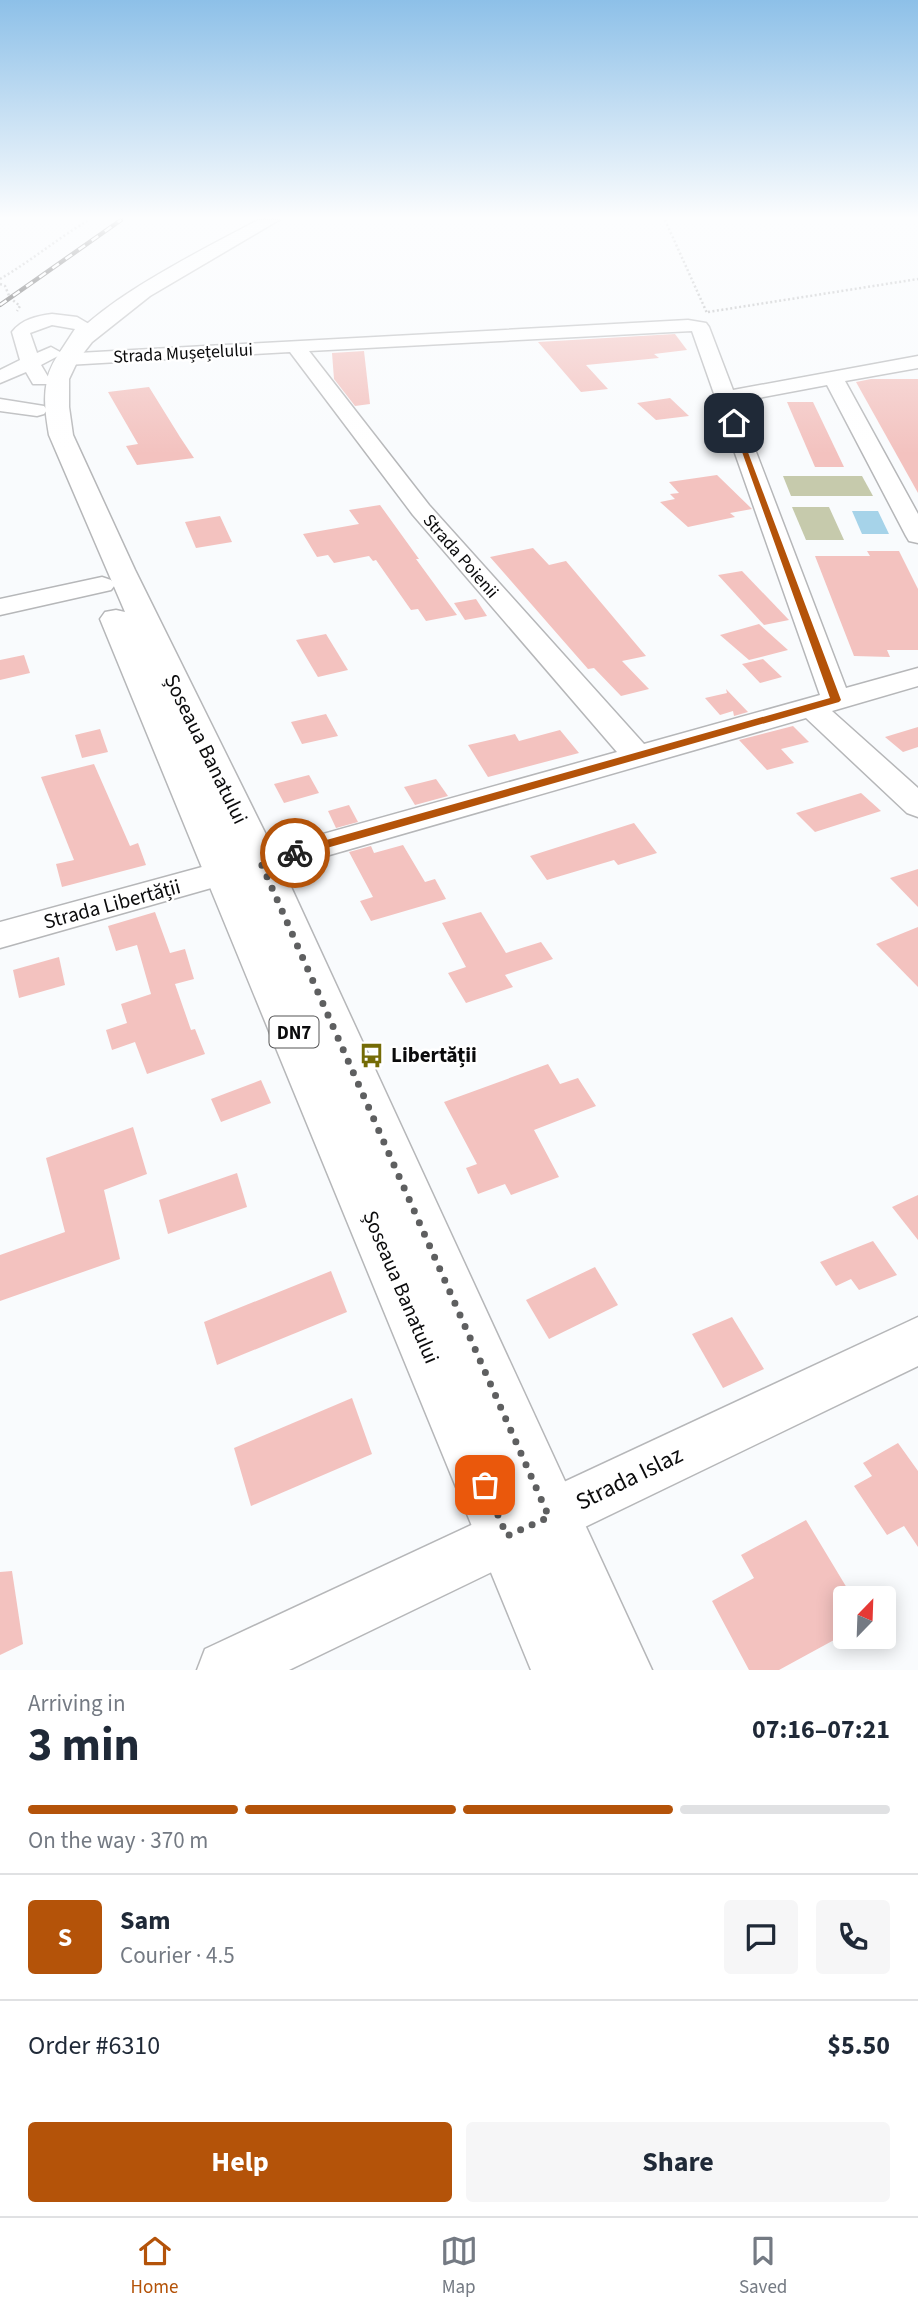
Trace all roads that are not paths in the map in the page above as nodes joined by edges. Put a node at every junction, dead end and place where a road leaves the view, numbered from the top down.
1 (122, 298) edge
2 (137, 298) edge
3 (296, 347) junction
4 (918, 362) edge
5 (38, 371) edge
6 (833, 378) junction
7 (724, 398) junction
8 (918, 536) edge
9 (102, 585) junction
10 (0, 607) edge
11 (918, 677) edge
12 (823, 704) junction
13 (638, 756) junction
14 (918, 806) edge
15 (242, 868) junction
16 (0, 935) edge
17 (918, 1341) edge
18 (528, 1527) junction
19 (226, 1670) edge
20 (565, 1670) edge
21 (618, 1670) edge

1 - 5 main road
2 - 5 main road, Șoseaua Banatului / DN7
3 - 5 street, Strada Mușețelului
3 - 7 street, Strada Mușețelului
3 - 13 street, Strada Poienii
4 - 6 street
5 - 5 street, Strada Mușețelului
5 - 9 main road, Șoseaua Banatului / DN7
5 - 15 main road, Șoseaua Banatului / DN7
6 - 7 street
6 - 8 street
7 - 12 street
9 - 10 street
9 - 15 main road, Șoseaua Banatului / DN7
11 - 12 street, Strada Libertății
12 - 13 street, Strada Libertății
12 - 14 street
13 - 15 street, Strada Libertății
15 - 16 street, Strada Libertății
15 - 18 main road, Șoseaua Banatului / DN7
17 - 18 street, Strada Islaz
18 - 19 street, Strada Islaz
18 - 20 main road, Șoseaua Banatului / DN7
18 - 21 main road, Șoseaua Banatului / DN7

